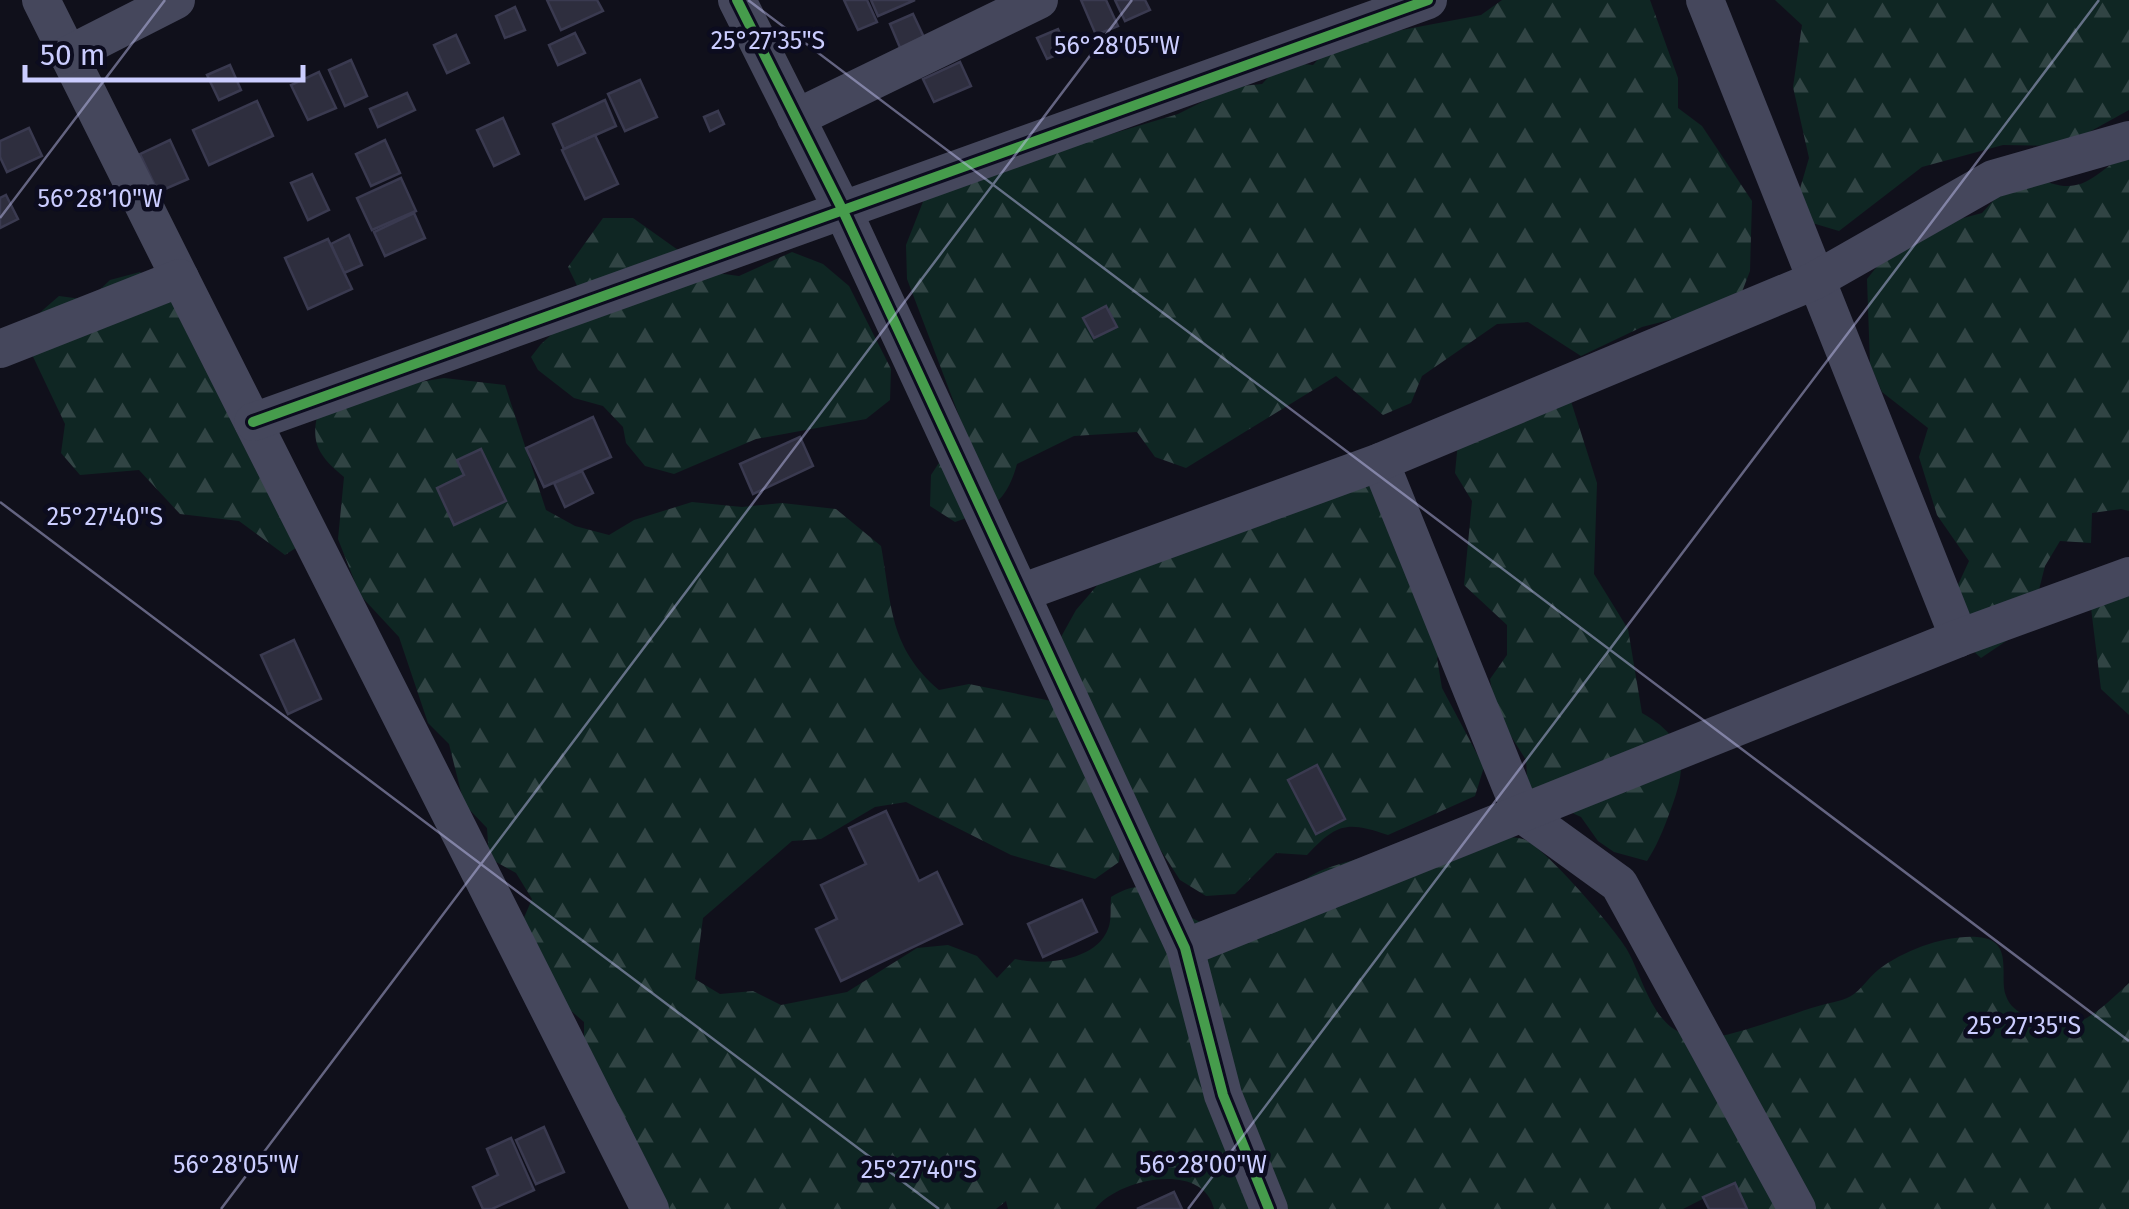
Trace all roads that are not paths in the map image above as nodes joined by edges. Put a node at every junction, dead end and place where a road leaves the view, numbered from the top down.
1 (41, 0) edge
2 (176, 0) edge
3 (737, 0) edge
4 (1039, 0) edge
5 (1428, 0) edge
6 (1705, 0) edge
7 (68, 55) junction
8 (796, 118) junction
9 (2129, 140) edge
10 (842, 210) junction
11 (180, 278) junction
12 (1814, 281) junction
13 (0, 349) edge
14 (253, 422) junction
15 (1380, 462) junction
16 (2129, 576) edge
17 (1022, 593) junction
18 (1959, 638) junction
19 (1522, 814) junction
20 (1185, 948) junction
21 (650, 1209) edge
22 (1269, 1209) edge
23 (1797, 1209) edge

1 - 7 street
2 - 7 street
3 - 8 street
4 - 8 street
5 - 10 street
6 - 12 street
7 - 11 street
8 - 10 street
9 - 12 street
10 - 14 street
10 - 17 street
11 - 13 street
11 - 14 street
12 - 15 street
12 - 18 street
14 - 21 street
15 - 17 street
15 - 19 street
16 - 18 street
17 - 20 street
18 - 19 street
19 - 20 street
19 - 23 street
20 - 22 street

